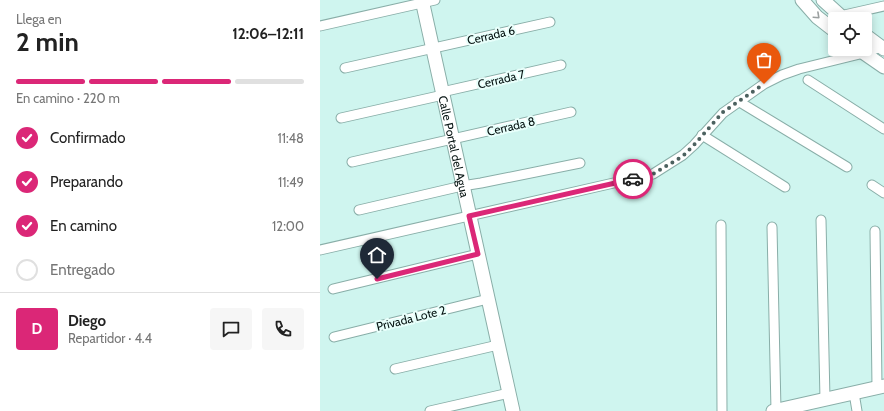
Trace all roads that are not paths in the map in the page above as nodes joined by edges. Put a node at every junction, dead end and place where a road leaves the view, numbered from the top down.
1 (435, 0) edge
2 (802, 0) edge
3 (822, 0) edge
4 (422, 2) edge
5 (884, 6) edge
6 (835, 12) edge
7 (863, 12) edge
8 (550, 22) dead end
9 (320, 26) edge
10 (828, 26) edge
11 (872, 40) edge
12 (883, 47) edge
13 (432, 48) junction
14 (872, 49) edge
15 (844, 56) edge
16 (868, 56) edge
17 (560, 65) dead end
18 (884, 67) edge
19 (345, 68) dead end
20 (808, 80) dead end
21 (442, 93) junction
22 (738, 101) junction
23 (570, 112) dead end
24 (341, 118) dead end
25 (884, 129) edge
26 (702, 135) junction
27 (452, 139) junction
28 (352, 162) dead end
29 (580, 163) dead end
30 (847, 167) dead end
31 (872, 185) dead end
32 (462, 186) junction
33 (785, 187) dead end
34 (884, 193) edge
35 (359, 210) dead end
36 (469, 216) junction
37 (821, 220) dead end
38 (721, 225) dead end
39 (772, 227) dead end
40 (875, 232) dead end
41 (320, 250) edge
42 (478, 254) junction
43 (333, 289) dead end
44 (488, 299) junction
45 (334, 336) dead end
46 (498, 345) junction
47 (395, 369) dead end
48 (881, 386) edge
49 (509, 393) junction
50 (854, 393) junction
51 (825, 399) junction
52 (806, 407) edge
53 (430, 411) edge
54 (513, 411) edge
55 (722, 411) edge
56 (774, 411) edge
57 (857, 411) edge

1 - 4 street
2 -> 10 street
3 - 6 street
4 - 9 street
4 - 13 street, Calle Portal del Agua
5 - 7 street
8 - 13 street, Cerrada 6
11 - 12 street
12 - 14 street
13 - 19 street, Cerrada 6
13 - 21 street, Calle Portal del Agua
15 - 22 street
16 - 18 street
17 - 21 street, Cerrada 7
20 - 25 street
21 - 24 street, Cerrada 7
21 - 27 street, Calle Portal del Agua
22 - 26 street
22 - 30 street
23 - 27 street, Cerrada 8
26 - 33 street
26 - 36 street
27 - 28 street, Cerrada 8
27 - 32 street, Calle Portal del Agua
29 - 32 street
31 - 34 street
32 - 35 street
32 - 36 street, Calle Portal del Agua
36 - 41 street
36 - 42 street, Calle Portal del Agua
37 - 51 street
38 - 55 street
39 - 56 street
40 - 48 street
42 - 43 street
42 - 44 street, Calle Portal del Agua
44 - 45 street, Privada Lote 2
44 - 46 street, Calle Portal del Agua
46 - 47 street
46 - 49 street, Calle Portal del Agua
48 - 50 street
49 - 53 street
49 - 54 street, Calle Portal del Agua
50 - 51 street
50 - 57 street
51 - 52 street
52 - 56 street

